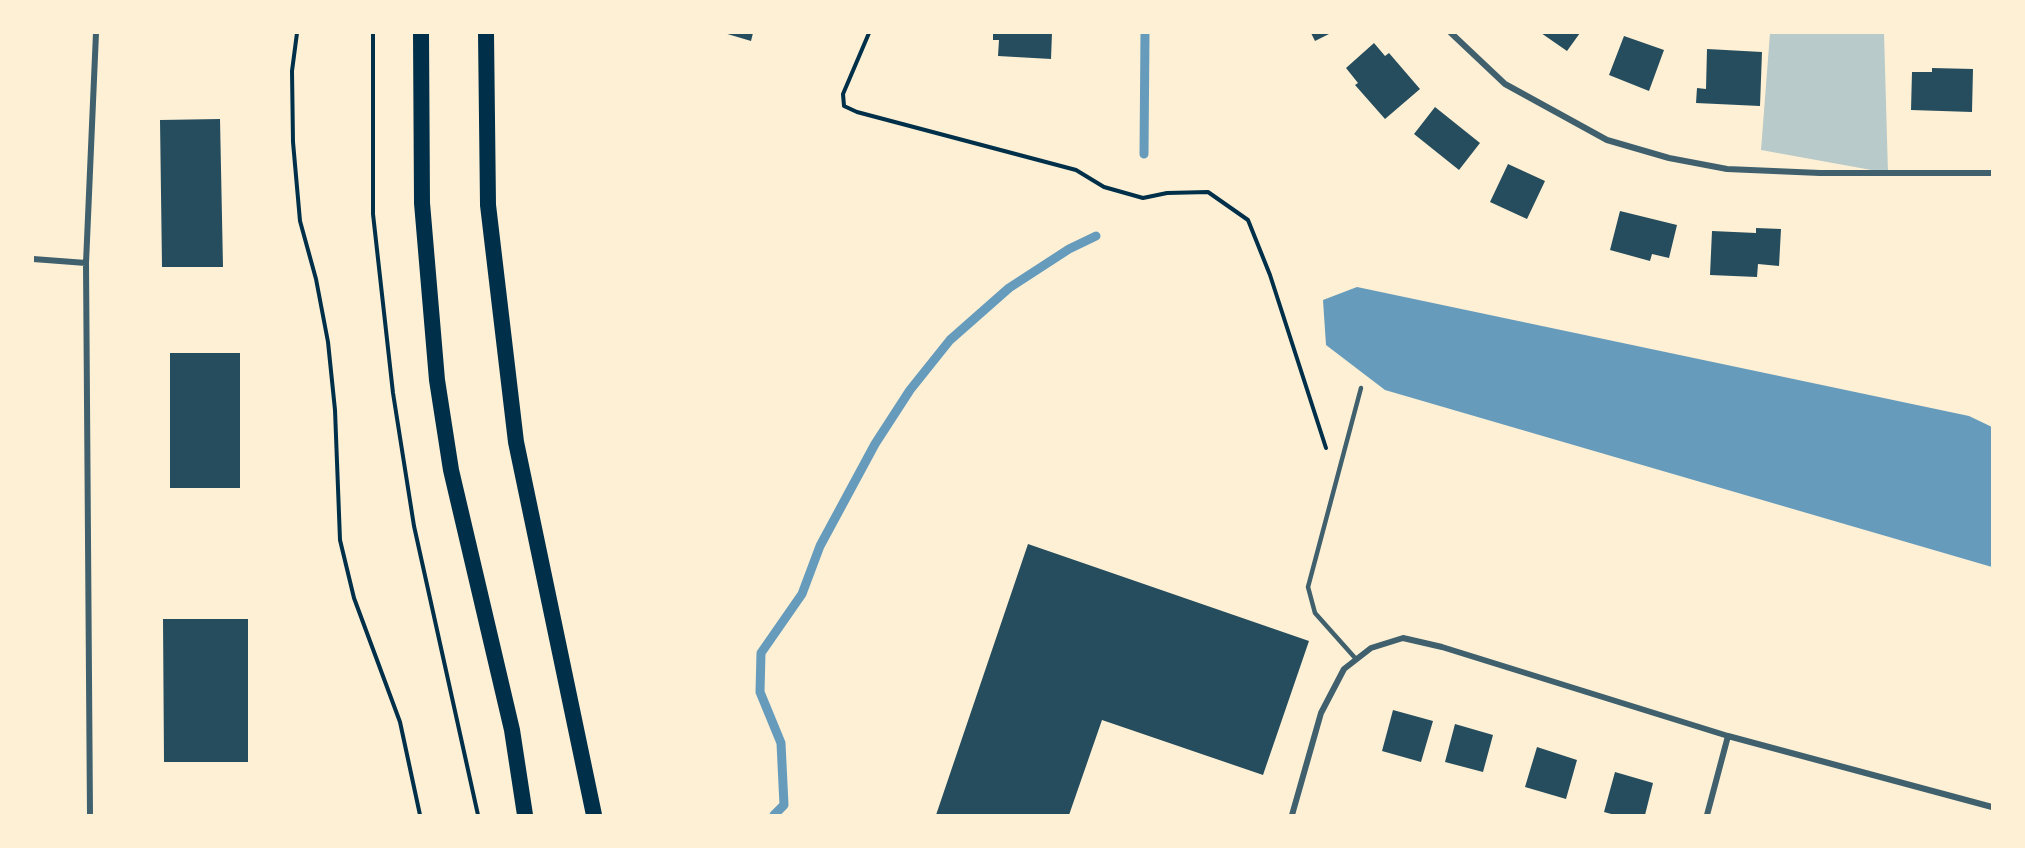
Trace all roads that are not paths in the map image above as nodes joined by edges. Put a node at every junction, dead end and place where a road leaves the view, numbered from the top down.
1 (96, 33) edge
2 (421, 33) edge
3 (486, 33) edge
4 (1451, 33) edge
5 (1992, 173) edge
6 (33, 259) edge
7 (86, 263) junction
8 (1361, 388) dead end
9 (1356, 659) junction
10 (1728, 736) junction
11 (1992, 807) edge
12 (90, 815) edge
13 (525, 815) edge
14 (594, 815) edge
15 (1292, 815) edge
16 (1707, 815) edge

1 - 7 street
2 - 13 highway
3 - 14 highway
4 - 5 street
6 - 7 street
7 - 12 street
8 - 9 lane
9 - 10 street
9 - 15 street
10 - 11 street
10 - 16 street

